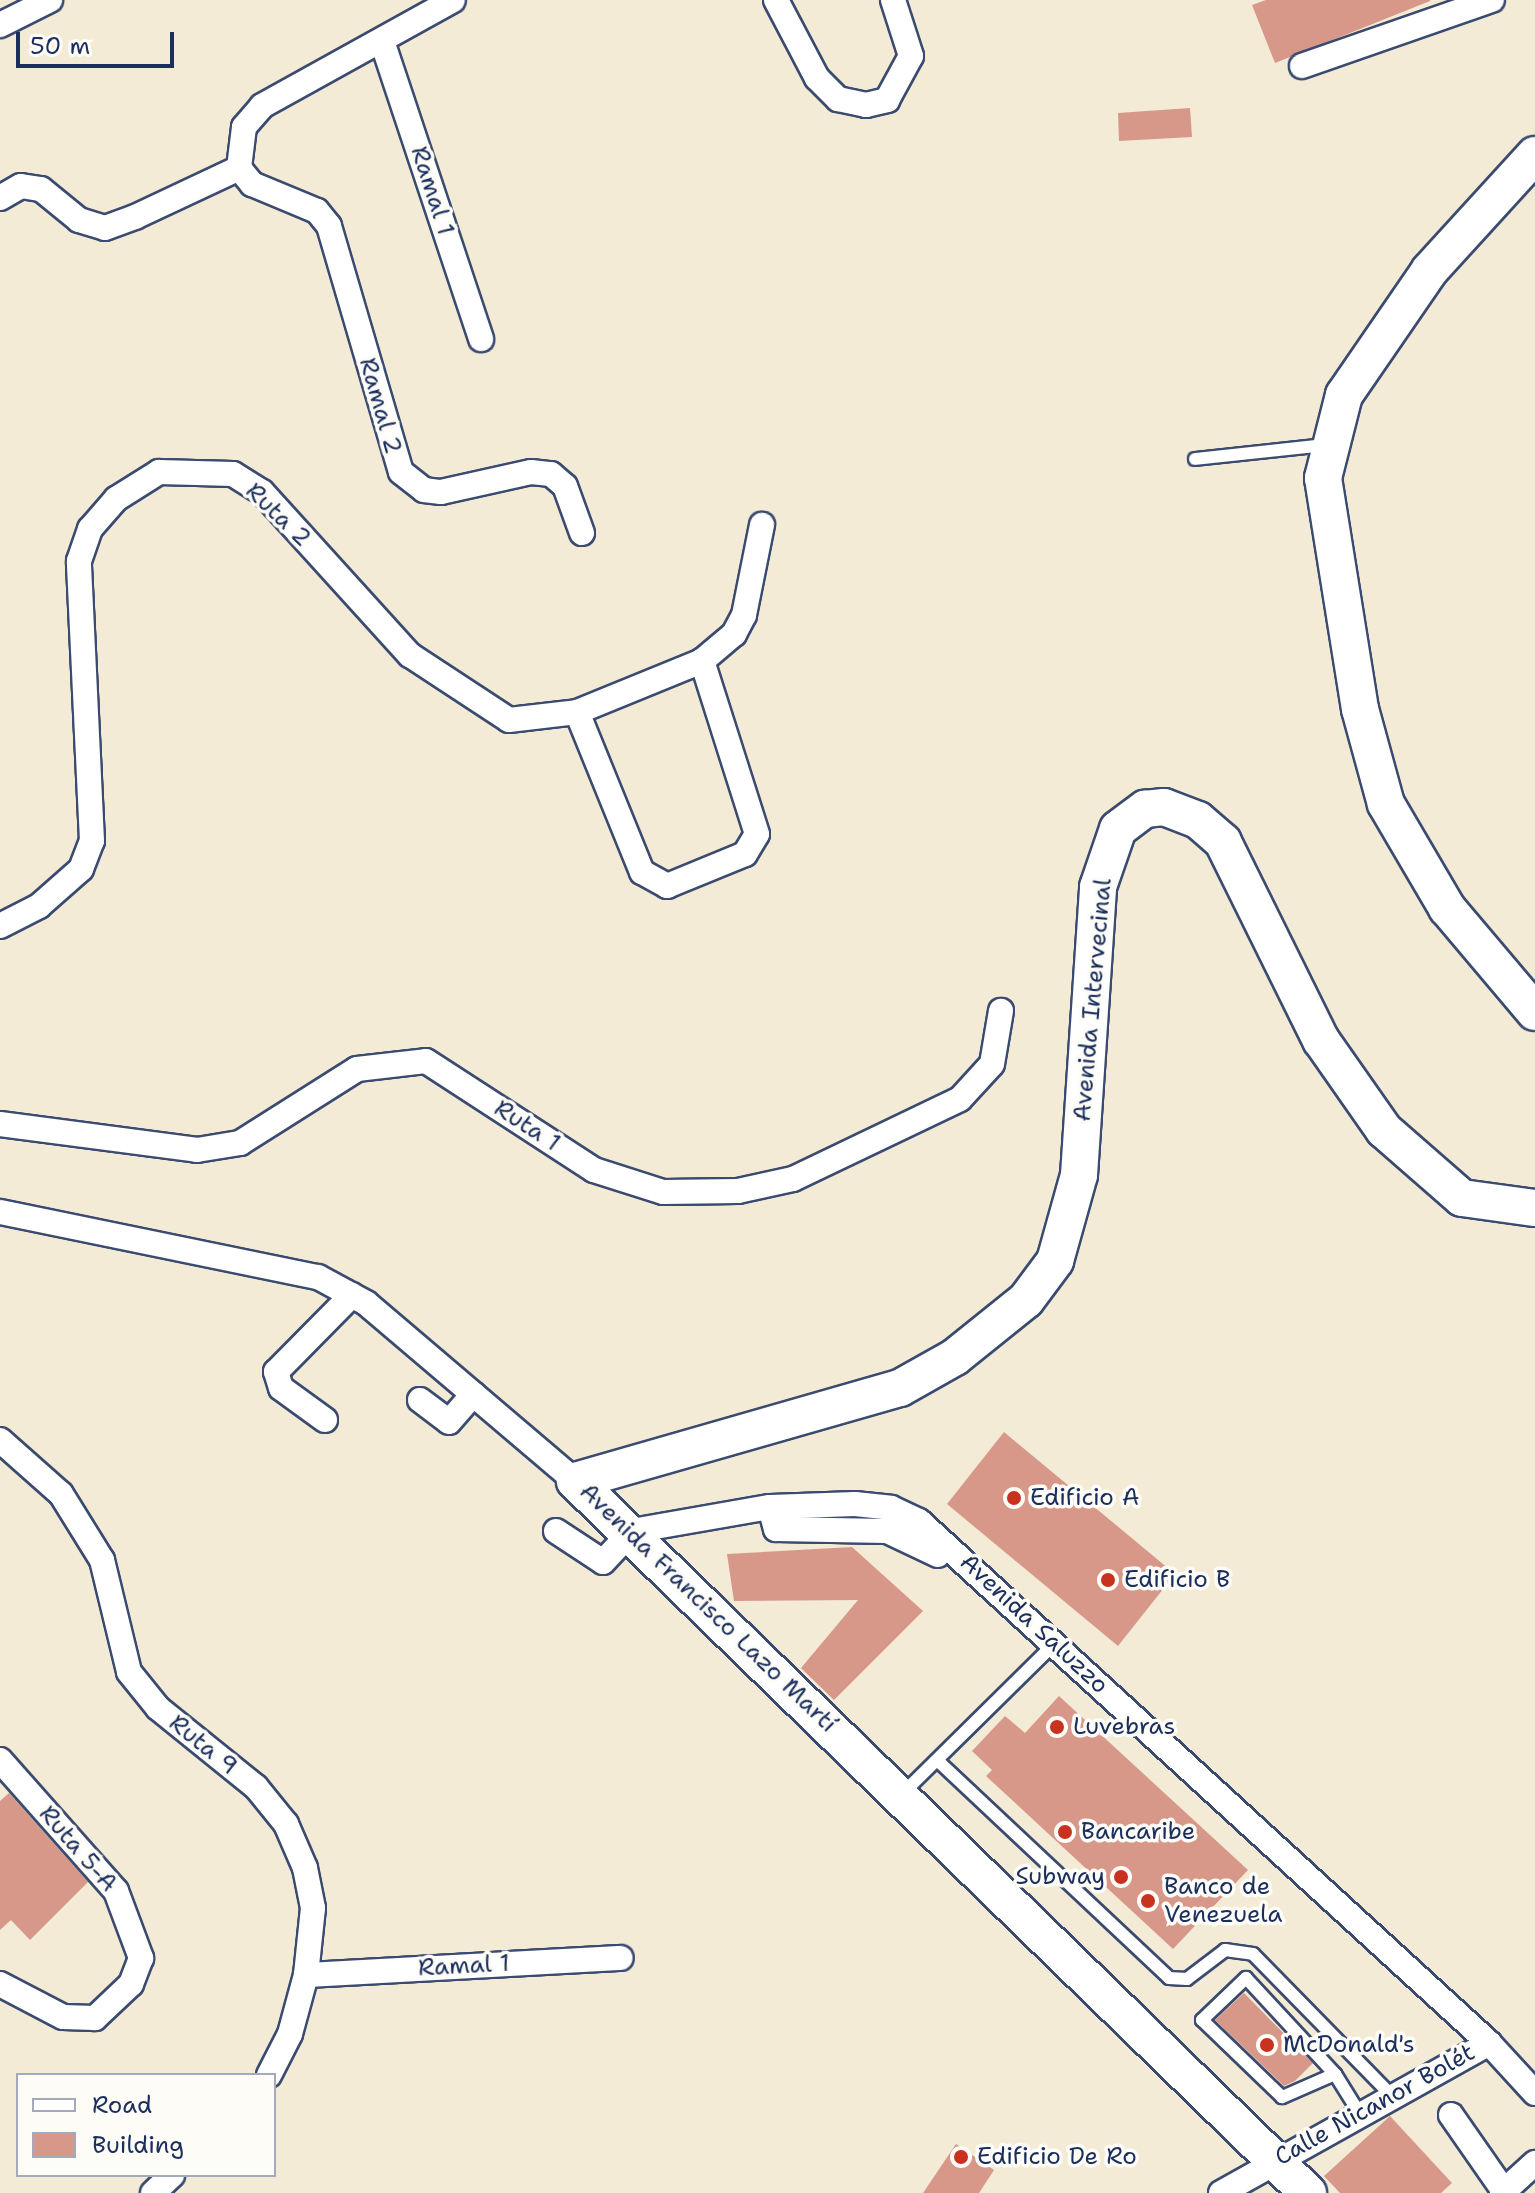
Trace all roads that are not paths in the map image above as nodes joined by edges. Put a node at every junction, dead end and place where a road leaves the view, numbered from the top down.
1 (50, 0) edge
2 (453, 0) edge
3 (776, 0) edge
4 (893, 0) edge
5 (1492, 0) edge
6 (0, 25) edge
7 (383, 44) junction
8 (1302, 66) dead end
9 (1535, 155) edge
10 (239, 168) junction
11 (0, 198) edge
12 (481, 339) dead end
13 (1326, 445) junction
14 (1195, 459) dead end
15 (762, 525) dead end
16 (582, 533) dead end
17 (702, 661) junction
18 (577, 712) junction
19 (0, 926) edge
20 (1001, 1011) dead end
21 (1535, 1012) edge
22 (0, 1124) edge
23 (1535, 1208) edge
24 (0, 1212) edge
25 (352, 1295) junction
26 (473, 1394) junction
27 (420, 1400) dead end
28 (325, 1420) dead end
29 (0, 1440) edge
30 (575, 1481) junction
31 (770, 1507) junction
32 (556, 1531) dead end
33 (632, 1531) junction
34 (938, 1555) dead end
35 (1055, 1643) junction
36 (0, 1760) edge
37 (937, 1760) junction
38 (901, 1795) junction
39 (621, 1958) dead end
40 (306, 1975) junction
41 (0, 1984) edge
42 (1489, 2043) junction
43 (270, 2073) edge
44 (1335, 2074) junction
45 (1535, 2093) edge
46 (1390, 2094) junction
47 (1358, 2111) junction
48 (1451, 2115) dead end
49 (1274, 2160) junction
50 (1535, 2163) edge
51 (170, 2177) edge
52 (1503, 2192) edge
53 (153, 2193) edge
54 (1221, 2193) edge
55 (1308, 2193) edge

1 - 6 street
2 - 7 street
3 - 4 street
5 - 8 street
7 - 10 street
7 - 12 street, Ramal 1
9 - 13 main road
10 - 11 street
10 - 16 street, Ramal 2
13 - 14 lane
13 - 21 main road
15 - 17 street, Ruta 2
17 - 18 street, Ruta 2
17 - 18 street
18 - 19 street, Ruta 2
20 - 22 street, Ruta 1
23 - 30 main road, Avenida Intervecinal
24 - 25 street, Avenida Francisco Lazo Martí
25 - 26 street, Avenida Francisco Lazo Martí
25 - 28 street
26 - 27 street
26 - 30 street, Avenida Francisco Lazo Martí
29 - 40 street, Ruta 9
30 - 33 main road, Avenida Francisco Lazo Martí
31 - 33 street, Avenida Saluzzo
31 - 34 street
31 - 35 street, Avenida Saluzzo
32 - 33 street
33 - 38 main road, Avenida Francisco Lazo Martí
35 - 37 lane
35 - 42 street, Avenida Saluzzo
36 - 41 street, Ruta 5-A
37 - 38 lane
37 - 46 lane
38 - 49 main road, Avenida Francisco Lazo Martí
39 - 40 street, Ramal 1
40 - 43 street, Ruta 9
42 - 45 street, Avenida Saluzzo
42 - 46 street, Calle Nicanor Bolét
44 - 44 lane
44 - 47 lane
46 - 47 street, Calle Nicanor Bolét
47 - 49 street, Calle Nicanor Bolét
48 - 52 street
49 - 54 street, Calle Nicanor Bolét
49 - 55 main road, Avenida Francisco Lazo Martí
50 - 52 street
51 - 53 street

